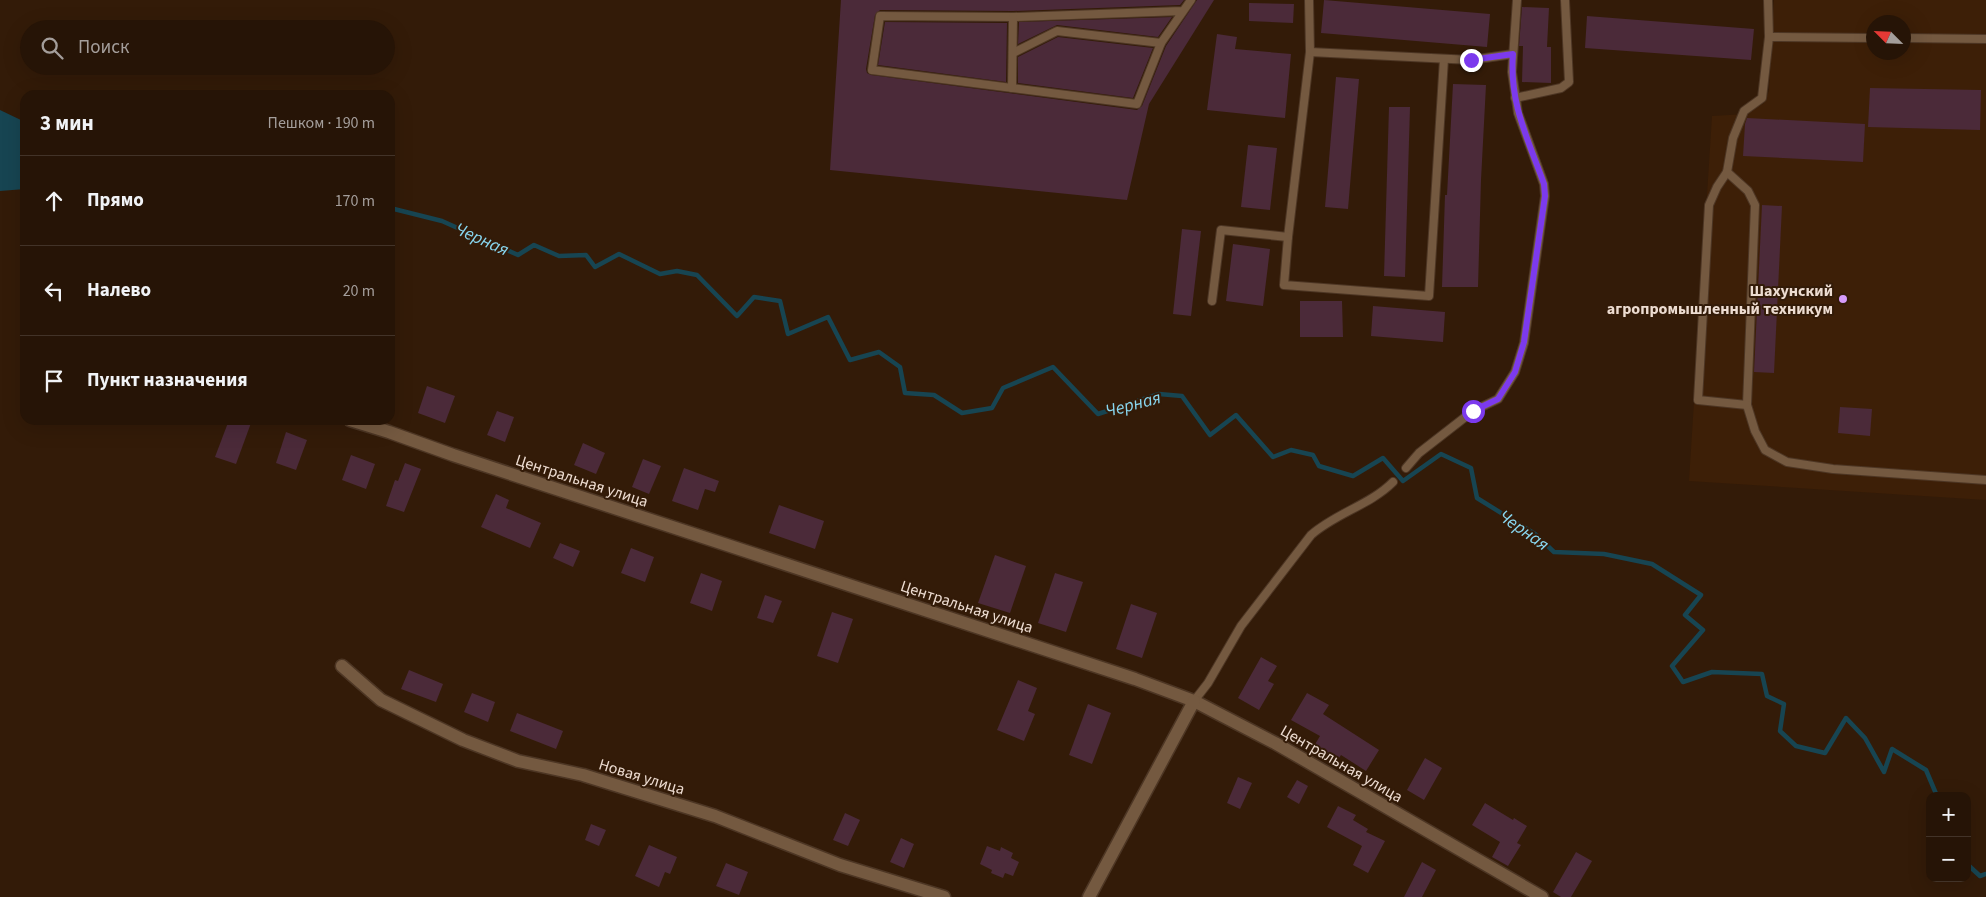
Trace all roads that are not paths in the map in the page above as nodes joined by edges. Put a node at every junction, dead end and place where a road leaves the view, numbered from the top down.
1 (1191, 0) edge
2 (1309, 0) edge
3 (1517, 0) edge
4 (1565, 0) edge
5 (1760, 0) edge
6 (1768, 0) edge
7 (1182, 11) junction
8 (1013, 17) junction
9 (1769, 37) junction
10 (1866, 38) edge
11 (1911, 38) edge
12 (1986, 39) edge
13 (1161, 43) junction
14 (1310, 52) junction
15 (1013, 53) junction
16 (1513, 54) junction
17 (1444, 58) junction
18 (1012, 88) junction
19 (1516, 98) junction
20 (1727, 172) junction
21 (1288, 237) junction
22 (1212, 301) dead end
23 (1747, 405) junction
24 (365, 425) edge
25 (1406, 468) dead end
26 (1986, 480) edge
27 (1393, 482) dead end
28 (342, 666) dead end
29 (1194, 701) junction
30 (944, 897) edge
31 (1089, 897) edge
32 (1542, 897) edge

1 - 7 lane
2 - 14 lane
3 - 16 lane
4 - 19 lane
5 - 6 lane
6 - 9 lane
7 - 8 lane
7 - 13 lane
8 - 15 lane
8 - 18 lane
9 - 10 lane
9 - 20 lane
11 - 12 lane
13 - 15 lane
13 - 18 lane
14 - 17 lane
14 - 21 lane
15 - 18 lane
16 - 17 lane
16 - 19 lane
17 - 21 lane
19 - 25 lane
20 - 23 lane
20 - 23 lane
21 - 22 lane
23 - 26 lane
24 - 29 street, Центральная улица
27 - 29 lane
28 - 30 street, Новая улица
29 - 31 street
29 - 32 street, Центральная улица

